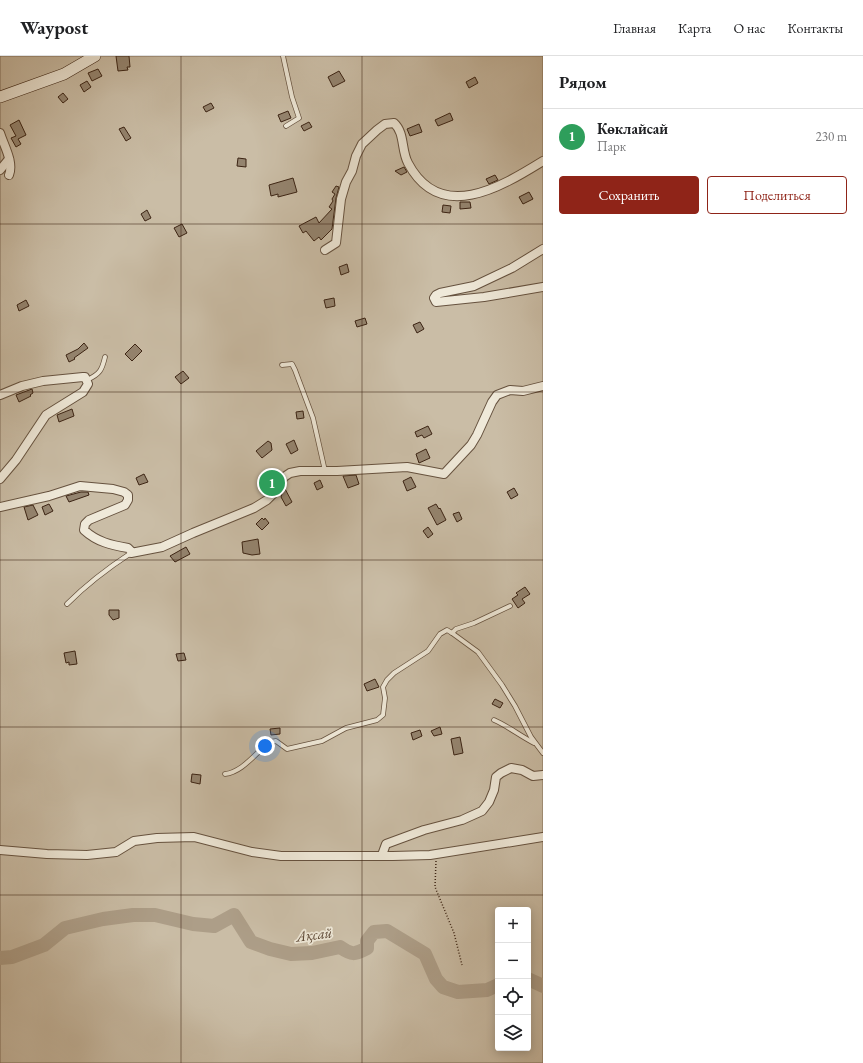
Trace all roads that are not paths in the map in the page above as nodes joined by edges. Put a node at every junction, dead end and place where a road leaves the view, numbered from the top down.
1 (95, 56) edge
2 (283, 56) edge
3 (0, 97) edge
4 (286, 126) dead end
5 (0, 133) edge
6 (9, 159) junction
7 (543, 161) edge
8 (0, 170) edge
9 (9, 175) dead end
10 (543, 249) edge
11 (325, 250) dead end
12 (543, 287) edge
13 (104, 357) dead end
14 (282, 365) dead end
15 (87, 380) junction
16 (543, 386) edge
17 (0, 395) edge
18 (325, 471) junction
19 (0, 479) edge
20 (0, 507) edge
21 (131, 554) junction
22 (67, 604) dead end
23 (510, 606) dead end
24 (452, 633) junction
25 (494, 720) dead end
26 (534, 743) junction
27 (543, 753) edge
28 (225, 774) dead end
29 (543, 775) edge
30 (543, 837) edge
31 (0, 850) edge
32 (382, 855) junction

1 - 3 street
2 - 4 lane
5 - 6 street
6 - 8 street
6 - 9 street
7 - 11 street
10 - 12 street
13 - 15 lane
14 - 18 lane
15 - 17 street
15 - 19 street
16 - 18 street
18 - 21 street
20 - 21 street
21 - 22 lane
23 - 24 lane
24 - 26 lane
24 - 28 lane
25 - 26 lane
26 - 27 lane
29 - 32 street
30 - 32 street
31 - 32 street

